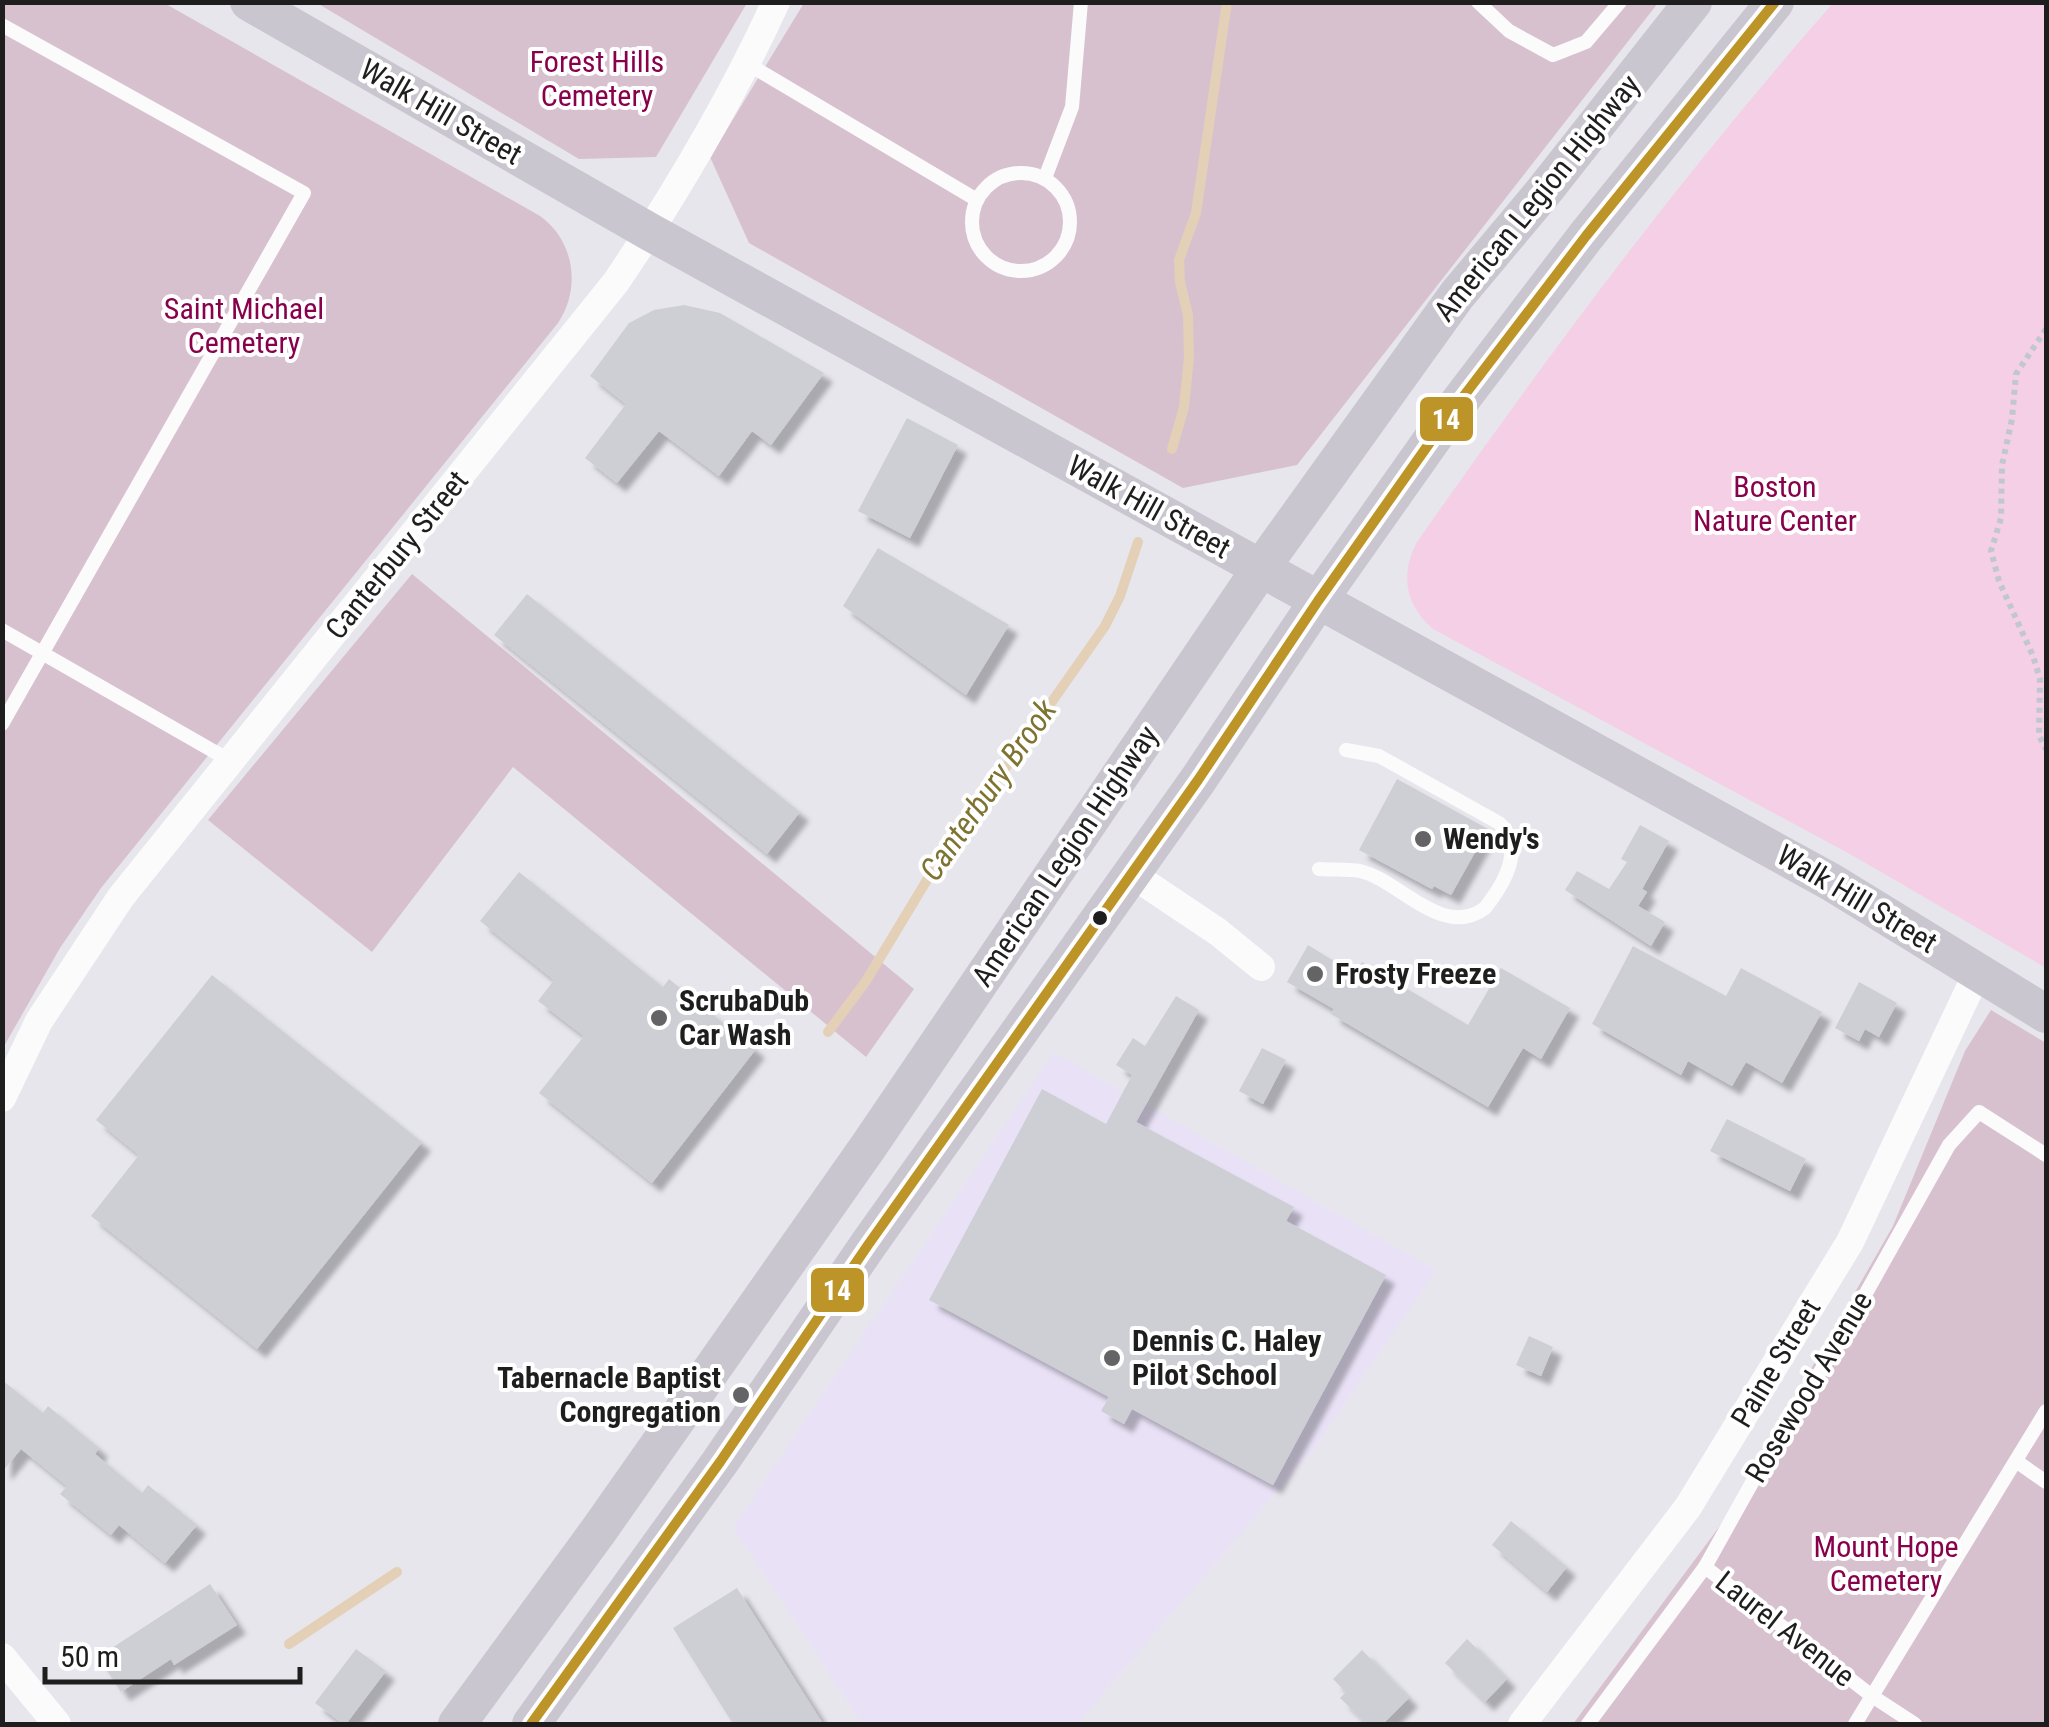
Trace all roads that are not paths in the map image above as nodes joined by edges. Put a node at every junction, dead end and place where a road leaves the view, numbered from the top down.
1 (249, 2) edge
2 (776, 2) edge
3 (1081, 2) edge
4 (1478, 2) edge
5 (1620, 2) edge
6 (1693, 2) edge
7 (1775, 2) edge
8 (2, 25) edge
9 (748, 64) junction
10 (1045, 178) junction
11 (976, 200) junction
12 (650, 232) junction
13 (1260, 568) junction
14 (1318, 601) junction
15 (2, 630) edge
16 (44, 654) junction
17 (2, 724) edge
18 (1346, 750) dead end
19 (229, 760) junction
20 (1319, 869) dead end
21 (1130, 873) junction
22 (1261, 967) dead end
23 (1978, 971) junction
24 (2046, 1014) edge
25 (2, 1098) edge
26 (2046, 1155) edge
27 (2046, 1411) edge
28 (2016, 1461) junction
29 (2046, 1482) edge
30 (1705, 1568) junction
31 (3, 1660) edge
32 (1872, 1696) junction
33 (57, 1724) edge
34 (457, 1724) edge
35 (532, 1724) edge
36 (1522, 1724) edge
37 (1588, 1724) edge
38 (1856, 1724) edge
39 (1915, 1724) edge

1 - 12 main road, Walk Hill Street
2 - 9 street, Canterbury Street
3 - 10 lane
4 - 5 lane
6 - 13 main road, American Legion Highway
7 - 14 main road, American Legion Highway
8 - 16 lane
9 - 11 lane
9 - 12 street, Canterbury Street
10 - 11 lane
10 - 11 lane
12 - 13 main road, Walk Hill Street
12 - 19 street, Canterbury Street
13 - 14 main road, Walk Hill Street
13 - 34 main road, American Legion Highway
14 - 21 main road, American Legion Highway
14 - 23 main road, Walk Hill Street
15 - 16 lane
16 - 17 lane
16 - 19 lane
18 - 20 lane
19 - 25 street, Canterbury Street
21 - 22 street
21 - 35 main road, American Legion Highway
23 - 24 main road, Walk Hill Street
23 - 36 street, Paine Street
26 - 30 lane, Rosewood Avenue
27 - 28 lane
28 - 29 lane
28 - 32 lane
30 - 32 lane, Laurel Avenue
30 - 37 lane, Rosewood Avenue
31 - 33 street
32 - 38 lane
32 - 39 lane, Laurel Avenue

